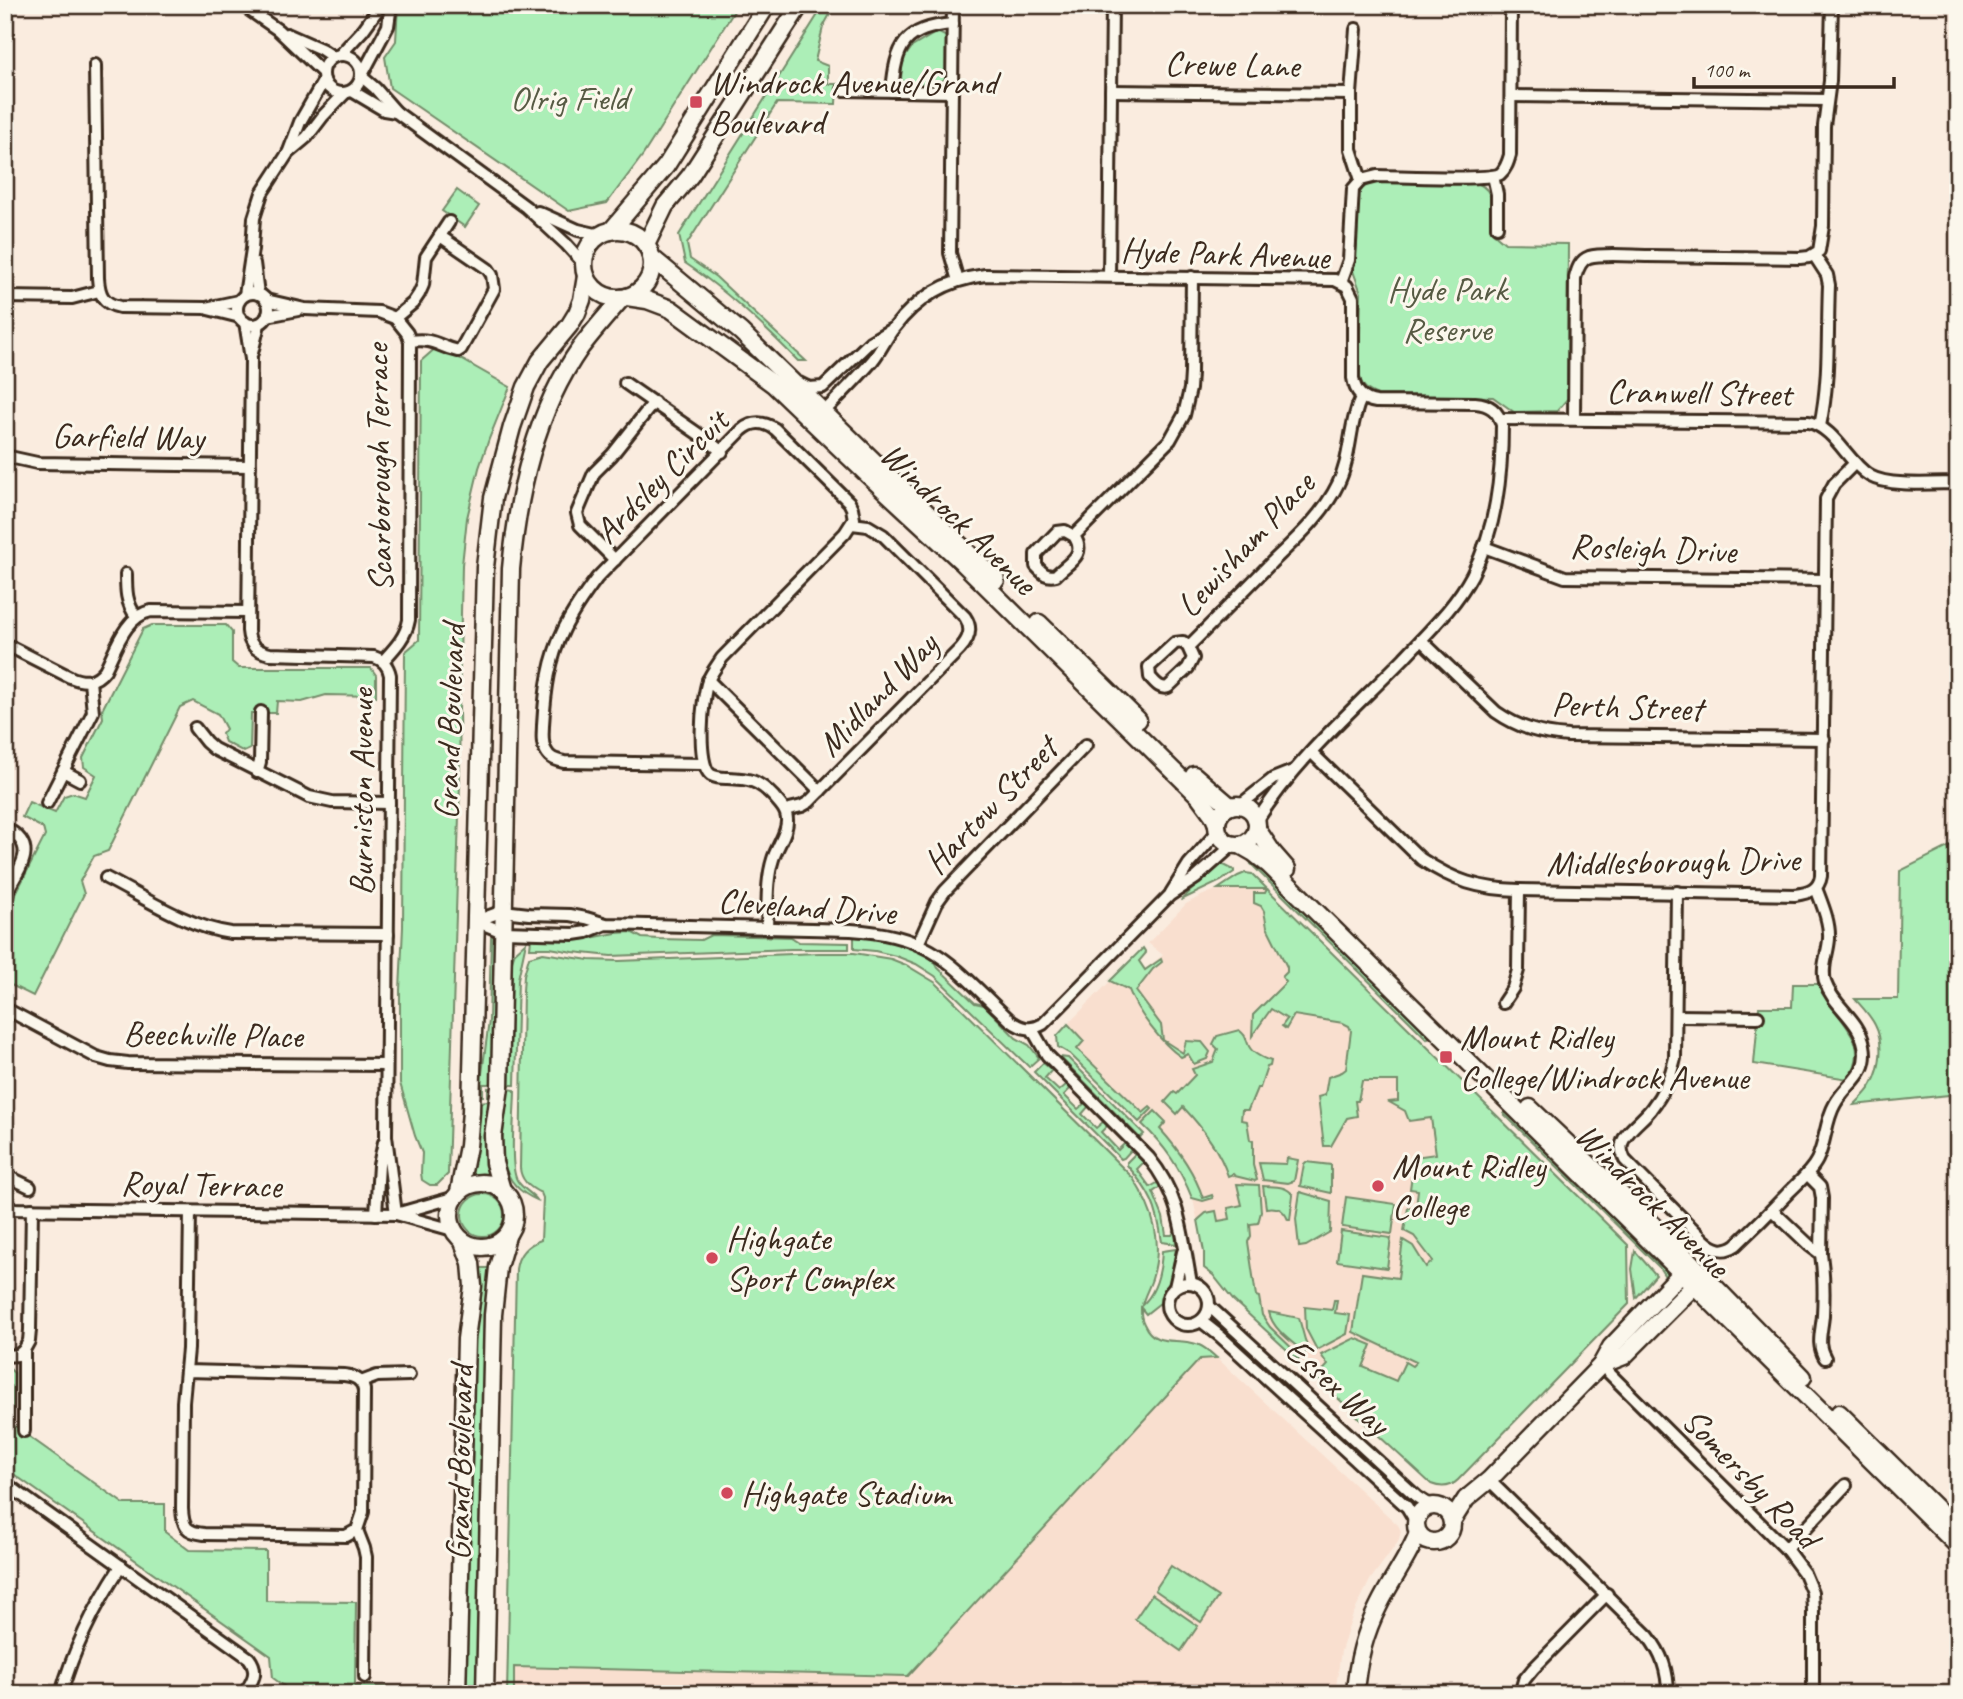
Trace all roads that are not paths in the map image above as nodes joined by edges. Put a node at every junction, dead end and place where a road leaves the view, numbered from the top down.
1 (242, 5) edge
2 (381, 5) edge
3 (391, 5) edge
4 (767, 5) edge
5 (800, 5) edge
6 (953, 5) edge
7 (1112, 5) edge
8 (1511, 5) edge
9 (1832, 5) edge
10 (953, 24) junction
11 (1356, 29) dead end
12 (278, 30) junction
13 (337, 56) junction
14 (95, 65) dead end
15 (324, 76) junction
16 (362, 76) junction
17 (843, 90) dead end
18 (1111, 90) junction
19 (892, 91) junction
20 (349, 92) junction
21 (952, 92) junction
22 (1352, 94) junction
23 (1511, 96) junction
24 (1827, 100) junction
25 (396, 112) junction
26 (288, 153) junction
27 (1493, 176) junction
28 (1361, 180) junction
29 (526, 207) junction
30 (449, 222) dead end
31 (1497, 227) dead end
32 (606, 233) junction
33 (440, 236) junction
34 (252, 249) junction
35 (648, 251) junction
36 (1814, 255) junction
37 (585, 270) junction
38 (1109, 276) junction
39 (1192, 277) junction
40 (958, 281) junction
41 (1341, 282) junction
42 (99, 291) junction
43 (5, 297) edge
44 (262, 297) junction
45 (624, 297) junction
46 (242, 298) junction
47 (206, 308) junction
48 (305, 309) junction
49 (395, 318) junction
50 (242, 320) junction
51 (263, 320) junction
52 (892, 329) junction
53 (410, 341) junction
54 (251, 359) junction
55 (784, 373) junction
56 (625, 383) dead end
57 (1362, 396) junction
58 (654, 402) junction
59 (819, 417) junction
60 (1500, 418) junction
61 (1574, 419) junction
62 (1820, 426) junction
63 (722, 452) junction
64 (5, 456) edge
65 (1855, 463) junction
66 (250, 466) junction
67 (1958, 483) edge
68 (852, 524) junction
69 (1074, 536) junction
70 (1483, 547) junction
71 (615, 561) junction
72 (126, 574) dead end
73 (1825, 580) junction
74 (248, 612) junction
75 (136, 616) junction
76 (1421, 640) junction
77 (5, 644) edge
78 (1188, 647) junction
79 (383, 661) junction
80 (708, 680) junction
81 (90, 681) junction
82 (261, 712) dead end
83 (195, 729) dead end
84 (1824, 739) junction
85 (1086, 745) dead end
86 (1311, 752) junction
87 (703, 764) junction
88 (63, 771) junction
89 (1293, 771) junction
90 (257, 772) junction
91 (80, 780) dead end
92 (820, 792) junction
93 (47, 803) dead end
94 (389, 803) junction
95 (1235, 806) junction
96 (785, 810) junction
97 (1257, 825) junction
98 (5, 828) edge
99 (1218, 828) junction
100 (1237, 845) junction
101 (106, 878) dead end
102 (1816, 888) junction
103 (1519, 890) junction
104 (1677, 892) junction
105 (5, 895) edge
106 (1170, 895) junction
107 (503, 911) junction
108 (476, 921) junction
109 (606, 925) junction
110 (767, 928) junction
111 (503, 932) junction
112 (388, 934) junction
113 (918, 944) junction
114 (1503, 1003) dead end
115 (8, 1010) dead end
116 (1677, 1016) junction
117 (1758, 1017) dead end
118 (1032, 1029) junction
119 (386, 1065) junction
120 (386, 1136) junction
121 (1807, 1174) junction
122 (5, 1175) edge
123 (30, 1187) dead end
124 (502, 1190) junction
125 (458, 1194) junction
126 (5, 1209) edge
127 (32, 1209) junction
128 (1772, 1210) junction
129 (190, 1212) junction
130 (376, 1214) junction
131 (396, 1214) junction
132 (458, 1236) junction
133 (507, 1236) junction
134 (1184, 1246) junction
135 (1821, 1254) junction
136 (1687, 1268) junction
137 (1699, 1280) junction
138 (1191, 1283) junction
139 (1175, 1287) junction
140 (1209, 1306) junction
141 (1200, 1321) junction
142 (24, 1350) junction
143 (5, 1356) edge
144 (1825, 1358) dead end
145 (1601, 1366) junction
146 (187, 1371) junction
147 (409, 1374) dead end
148 (361, 1382) junction
149 (23, 1431) dead end
150 (1489, 1480) junction
151 (5, 1483) edge
152 (1846, 1485) dead end
153 (1466, 1499) junction
154 (1436, 1506) junction
155 (1452, 1521) junction
156 (1417, 1527) junction
157 (1958, 1530) edge
158 (357, 1531) junction
159 (1432, 1542) junction
160 (1958, 1546) edge
161 (1786, 1549) junction
162 (121, 1566) junction
163 (1401, 1568) junction
164 (1606, 1594) junction
165 (365, 1677) dead end
166 (61, 1694) edge
167 (244, 1694) edge
168 (457, 1694) edge
169 (485, 1694) edge
170 (1355, 1694) edge
171 (1520, 1694) edge
172 (1668, 1694) edge
173 (1813, 1694) edge

1 - 12 street
2 - 13 street
3 - 16 street
4 - 32 street
5 - 35 street
6 - 10 street
7 - 18 street
8 - 23 street
9 - 24 street
10 - 19 street
10 - 21 street
11 - 22 street
12 - 13 street
12 - 15 street
13 - 15 street
13 - 16 street
14 - 42 street
15 - 20 street
15 - 26 street
16 - 20 street
16 - 25 street
17 - 19 street
18 - 22 street, Crewe Lane
18 - 38 street
19 - 21 street
20 - 25 street
20 - 26 street
21 - 40 street
22 - 28 street
23 - 24 street
23 - 27 street
24 - 36 street
25 - 29 street
26 - 34 street
27 - 28 street
27 - 31 street
28 - 41 street
29 - 32 street
29 - 37 street
30 - 33 street
32 - 35 street
32 - 37 street
33 - 49 street
33 - 53 street
34 - 44 street
34 - 46 street
35 - 45 street
35 - 55 street, Windrock Avenue
36 - 61 street
36 - 62 street
37 - 45 street
37 - 108 street, Grand Boulevard
38 - 39 street, Hyde Park Avenue
38 - 40 street, Hyde Park Avenue
39 - 41 street, Hyde Park Avenue
39 - 69 street
40 - 52 street, Hyde Park Avenue
41 - 57 street, Hyde Park Avenue
42 - 43 street
42 - 47 street
44 - 46 street
44 - 48 street, Scarborough Terrace
44 - 51 street
45 - 59 street, Windrock Avenue
45 - 107 street, Grand Boulevard
46 - 47 street
46 - 50 street
47 - 50 street
48 - 49 street, Scarborough Terrace
48 - 51 street, Scarborough Terrace
49 - 53 street, Scarborough Terrace
50 - 51 street
50 - 54 street, Burniston Avenue
51 - 54 street, Burniston Avenue
52 - 55 street, Hyde Park Avenue
52 - 59 street, Hyde Park Avenue
53 - 79 street, Scarborough Terrace
54 - 66 street, Burniston Avenue
55 - 59 street, Windrock Avenue
56 - 58 street
57 - 60 street
57 - 78 street, Lewisham Place
58 - 63 street
58 - 71 street
59 - 95 street, Windrock Avenue
59 - 99 street, Windrock Avenue
60 - 61 street, Cranwell Street
60 - 70 street
61 - 62 street, Cranwell Street
62 - 65 street, Cranwell Street
63 - 68 street, Ardsley Circuit
63 - 71 street, Ardsley Circuit
64 - 66 street, Garfield Way
65 - 67 street, Cranwell Street
65 - 73 street, Middlesborough Drive
66 - 74 street, Burniston Avenue
68 - 80 street
68 - 92 street, Midland Way
69 - 69 street
70 - 73 street, Rosleigh Drive
70 - 76 street
71 - 87 street, Ardsley Circuit
72 - 75 street
73 - 84 street, Middlesborough Drive
74 - 75 street
74 - 79 street, Burniston Avenue
75 - 81 street
76 - 84 street, Perth Street
76 - 86 street
77 - 81 street
78 - 78 street, Lewisham Place
79 - 94 street, Burniston Avenue
80 - 87 street
80 - 92 street
81 - 88 street
82 - 90 street
83 - 90 street
84 - 102 street, Middlesborough Drive
85 - 113 street, Hartow Street
86 - 89 street
86 - 103 street, Middlesborough Drive
87 - 96 street, Ardsley Circuit
88 - 91 street
88 - 93 street
89 - 95 street
89 - 97 street
90 - 94 street
92 - 96 street, Midland Way
94 - 112 street, Burniston Avenue
95 - 97 street
95 - 99 street
96 - 110 street
97 - 100 street
97 - 136 street, Windrock Avenue
98 - 105 street
99 - 100 street
99 - 106 street
100 - 106 street
100 - 136 street, Windrock Avenue
101 - 112 street
102 - 104 street, Middlesborough Drive
102 - 121 street
103 - 104 street, Middlesborough Drive
103 - 114 street
104 - 116 street
106 - 118 street
107 - 108 street, Cleveland Drive
107 - 109 street, Cleveland Drive
107 - 111 street, Grand Boulevard
108 - 111 street, Cleveland Drive
108 - 125 street, Grand Boulevard
109 - 110 street, Cleveland Drive
109 - 111 street, Cleveland Drive
110 - 113 street, Cleveland Drive
111 - 124 street, Grand Boulevard
112 - 119 street, Burniston Avenue
113 - 118 street, Cleveland Drive
115 - 119 street, Beechville Place
116 - 117 street
116 - 128 street
118 - 134 street, Essex Way
119 - 120 street, Burniston Avenue
120 - 130 street, Burniston Avenue
120 - 131 street, Burniston Avenue
121 - 128 street
121 - 135 street
122 - 123 street
124 - 125 street
124 - 133 street
125 - 131 street, Royal Terrace
125 - 132 street
126 - 127 street, Royal Terrace
127 - 129 street, Royal Terrace
127 - 142 street
128 - 135 street
129 - 130 street, Royal Terrace
129 - 146 street
130 - 131 street, Royal Terrace
131 - 132 street, Royal Terrace
132 - 133 street
132 - 168 street, Grand Boulevard
133 - 169 street, Grand Boulevard
134 - 138 street, Essex Way
134 - 139 street, Essex Way
135 - 144 street
136 - 137 street, Windrock Avenue
136 - 145 street
137 - 145 street
137 - 157 street, Windrock Avenue
137 - 160 street, Windrock Avenue
138 - 139 street
138 - 140 street, Essex Way
139 - 141 street, Essex Way
140 - 141 street
140 - 154 street, Essex Way
141 - 156 street, Essex Way
142 - 143 street
142 - 149 street
145 - 150 street
145 - 161 street, Somersby Road
146 - 148 street
146 - 158 street
147 - 148 street
148 - 158 street
150 - 153 street
150 - 164 street
151 - 162 street
152 - 161 street
153 - 154 street
153 - 155 street
154 - 155 street
154 - 156 street
155 - 159 street
156 - 159 street
156 - 163 street
158 - 165 street
159 - 163 street
161 - 173 street, Somersby Road
162 - 166 street
162 - 167 street
163 - 170 street
164 - 171 street
164 - 172 street

